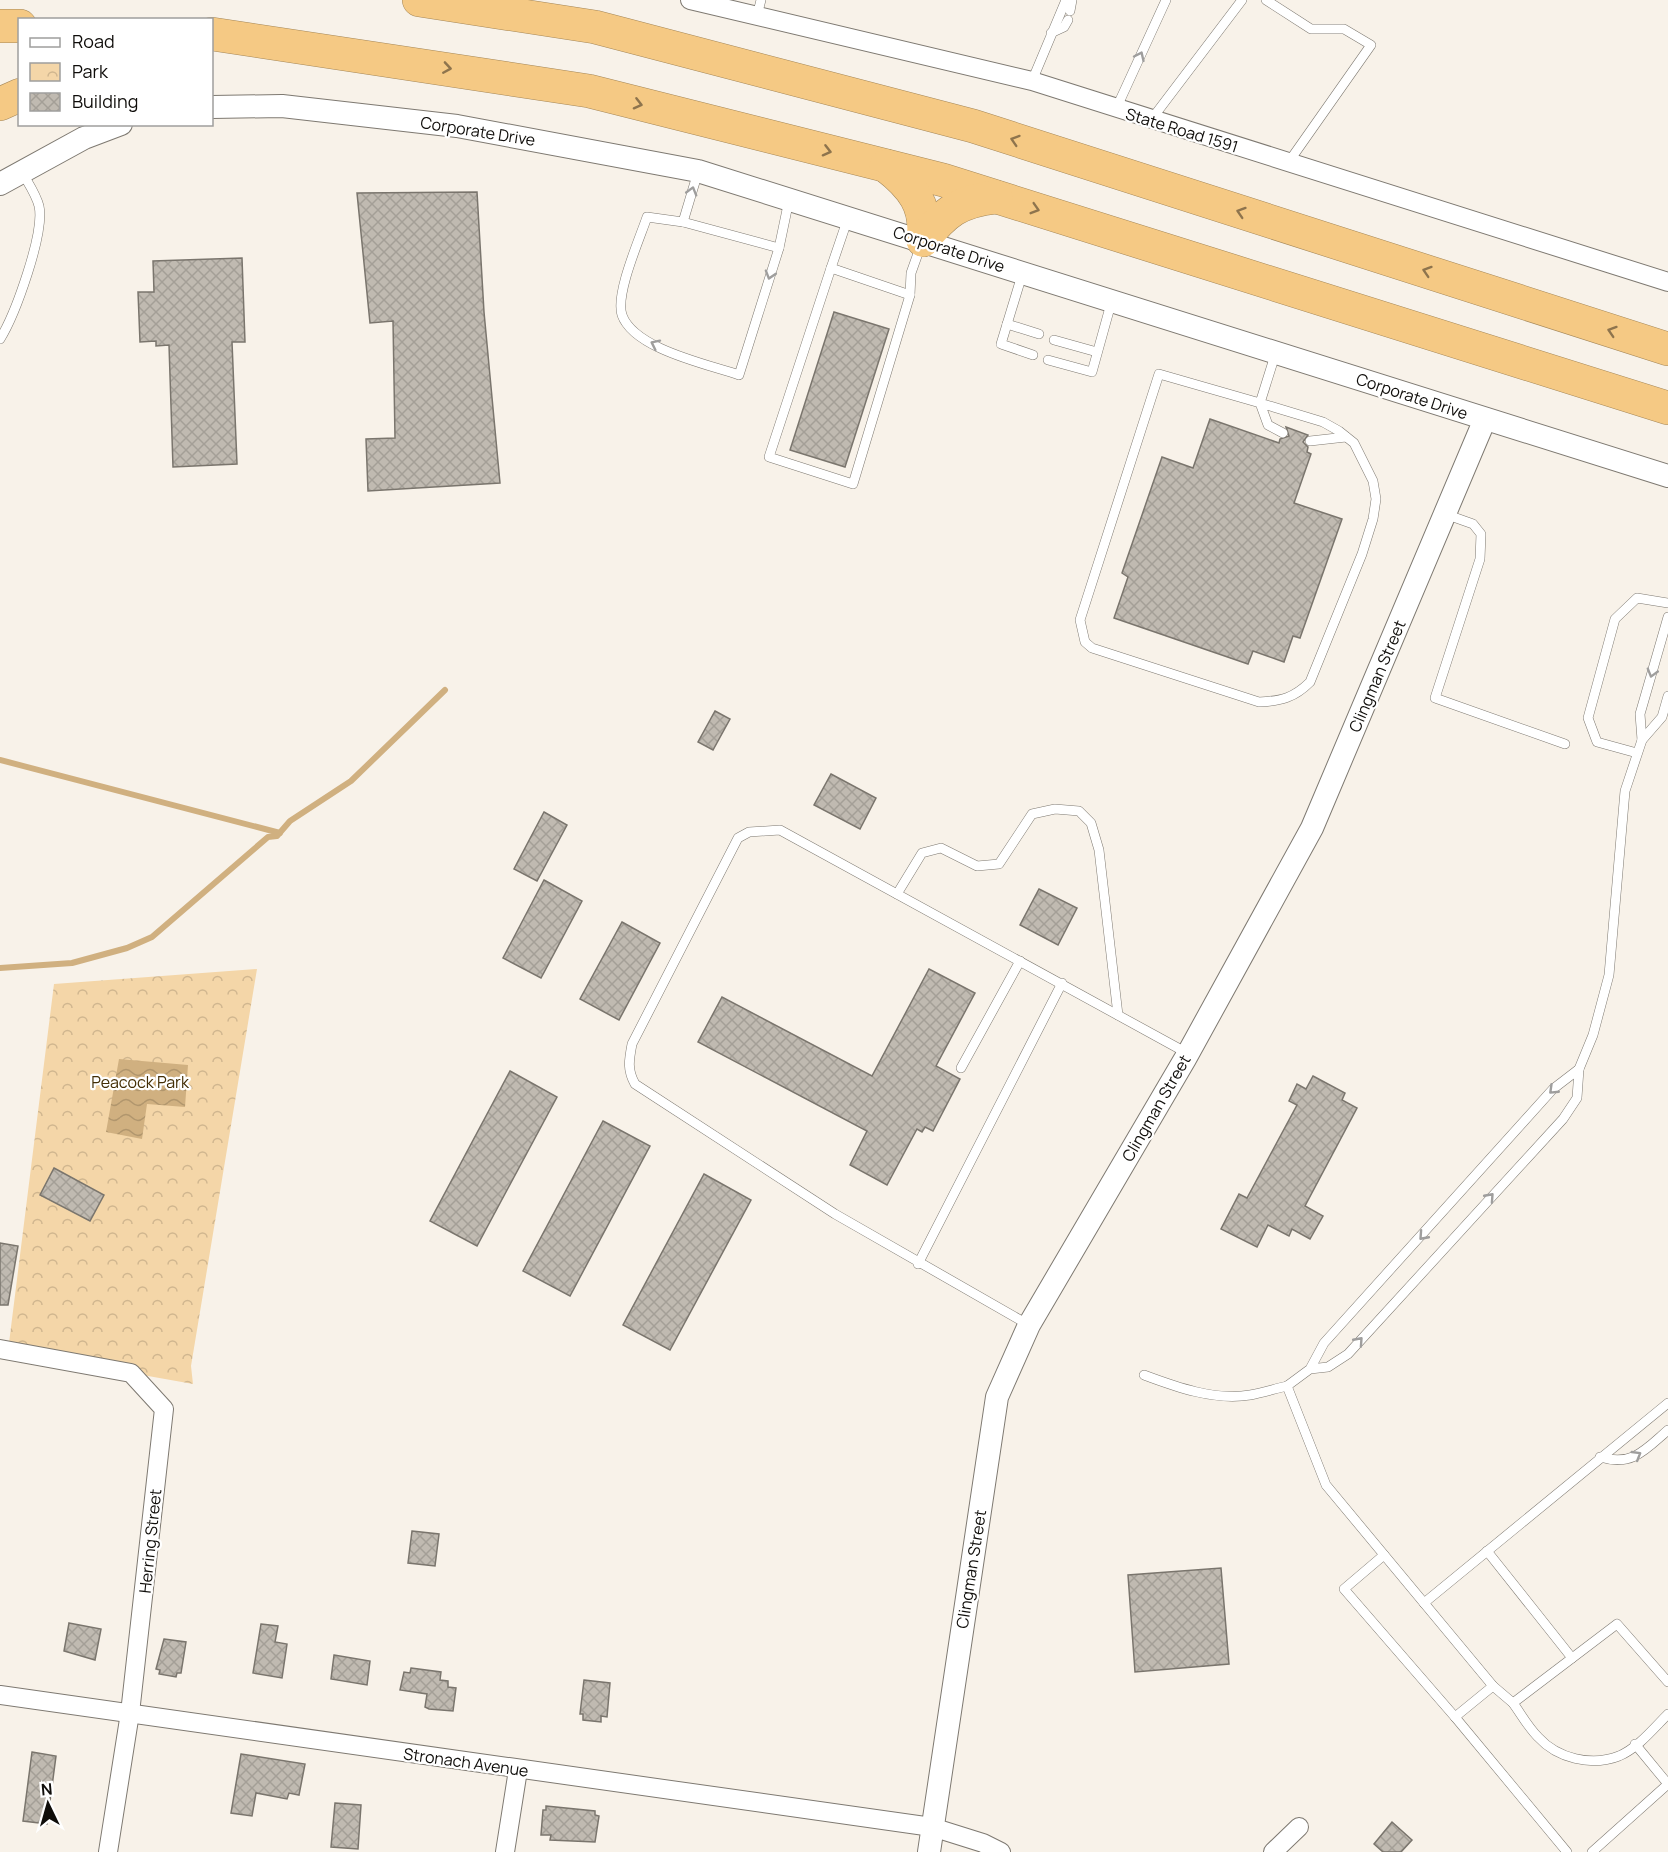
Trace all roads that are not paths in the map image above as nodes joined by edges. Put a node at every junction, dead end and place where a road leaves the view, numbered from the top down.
1 (427, 0) edge
2 (690, 0) edge
3 (1066, 0) edge
4 (1072, 0) edge
5 (1166, 0) edge
6 (1242, 0) edge
7 (1266, 0) edge
8 (759, 8) edge
9 (0, 26) edge
10 (18, 26) edge
11 (1051, 33) junction
12 (213, 34) edge
13 (213, 57) edge
14 (389, 59) junction
15 (1032, 81) junction
16 (18, 96) edge
17 (0, 104) edge
18 (213, 107) edge
19 (1116, 109) junction
20 (1151, 120) junction
21 (115, 126) edge
22 (1288, 163) junction
23 (886, 166) junction
24 (698, 171) junction
25 (22, 172) junction
26 (0, 184) edge
27 (996, 197) junction
28 (790, 198) junction
29 (848, 217) junction
30 (683, 222) junction
31 (923, 240) junction
32 (778, 248) junction
33 (831, 268) junction
34 (1023, 272) junction
35 (1668, 282) edge
36 (910, 295) junction
37 (1112, 300) junction
38 (1007, 324) junction
39 (1039, 334) dead end
40 (0, 339) edge
41 (1054, 340) dead end
42 (1668, 349) edge
43 (1097, 352) junction
44 (1276, 352) junction
45 (1033, 355) dead end
46 (1048, 360) dead end
47 (1260, 403) junction
48 (1668, 408) edge
49 (1485, 419) junction
50 (1283, 433) dead end
51 (1346, 437) junction
52 (1310, 441) dead end
53 (1668, 476) edge
54 (1444, 514) junction
55 (1668, 603) edge
56 (1668, 617) edge
57 (1668, 696) edge
58 (1642, 740) junction
59 (1565, 744) dead end
60 (1637, 753) junction
61 (897, 894) junction
62 (1020, 961) junction
63 (1062, 983) junction
64 (1118, 1015) junction
65 (1188, 1053) junction
66 (961, 1068) dead end
67 (1579, 1069) junction
68 (918, 1264) junction
69 (1029, 1325) junction
70 (0, 1349) edge
71 (1310, 1369) junction
72 (1144, 1375) dead end
73 (1287, 1386) junction
74 (1668, 1403) edge
75 (1668, 1430) edge
76 (1600, 1457) junction
77 (1487, 1551) junction
78 (1384, 1555) junction
79 (1424, 1604) junction
80 (1572, 1658) junction
81 (1668, 1682) edge
82 (1493, 1686) junction
83 (0, 1695) edge
84 (1513, 1703) junction
85 (130, 1713) junction
86 (1668, 1714) edge
87 (1455, 1717) junction
88 (1635, 1744) junction
89 (518, 1770) junction
90 (1668, 1784) edge
91 (932, 1827) junction
92 (1299, 1827) dead end
93 (108, 1852) edge
94 (505, 1852) edge
95 (929, 1852) edge
96 (1001, 1852) edge
97 (1273, 1852) edge
98 (1567, 1852) edge
99 (1592, 1852) edge

42 -> 1 highway
2 - 8 street, State Road 1591
3 - 11 lane
4 - 11 lane
19 -> 5 lane
6 - 20 lane
7 - 22 lane
8 - 15 street, State Road 1591
9 - 10 highway
11 - 15 lane
12 - 14 highway
13 - 14 highway
14 -> 23 highway
15 - 19 street, State Road 1591
16 - 17 highway
18 - 24 street, Corporate Drive
19 - 20 street, State Road 1591
20 - 22 street, State Road 1591
21 - 25 street
22 - 35 street, State Road 1591
23 - 27 highway
23 - 31 highway
24 - 28 street, Corporate Drive
30 -> 24 lane
25 - 26 street
25 - 40 lane
27 - 31 highway
27 -> 48 highway
28 - 29 street, Corporate Drive
28 - 32 lane
29 - 31 street, Corporate Drive
29 - 33 lane
30 - 32 lane
32 -> 30 lane
31 - 34 street, Corporate Drive
31 - 36 lane
33 - 36 lane
33 - 36 lane
34 - 37 street, Corporate Drive
34 - 38 lane
37 - 43 lane
37 - 44 street, Corporate Drive
38 - 39 lane
38 - 45 lane
41 - 43 lane
43 - 46 lane
44 - 47 lane
44 - 49 street, Corporate Drive
47 - 50 lane
47 - 51 lane
47 - 51 lane
49 - 53 street, Corporate Drive
49 - 54 street, Clingman Street
51 - 52 lane
54 - 59 lane
54 - 65 street, Clingman Street
55 - 60 lane
56 -> 58 lane
57 - 58 lane
58 - 60 lane
60 - 67 lane
61 - 62 lane
61 - 64 lane
61 - 68 lane
62 - 63 lane
62 - 66 lane
63 - 64 lane
63 - 68 lane
64 - 65 lane
65 - 69 street, Clingman Street
67 -> 71 lane
71 -> 67 lane
68 - 69 lane
69 - 91 street, Clingman Street
70 - 85 street, Herring Street
71 - 73 lane
72 - 73 lane
73 - 78 lane
74 - 76 lane
76 -> 75 lane
76 - 77 lane
77 - 79 lane
77 - 80 lane
78 - 79 lane
78 - 87 lane
79 - 82 lane
80 - 81 lane
80 - 84 lane
82 - 84 lane
82 - 87 lane
83 - 85 street, Stronach Avenue
84 - 88 lane
85 - 89 street, Stronach Avenue
85 - 93 street, Herring Street
86 - 88 lane
87 - 98 lane
88 - 90 lane
89 - 91 street, Stronach Avenue
89 - 94 street
90 - 99 lane
91 - 95 street, Clingman Street
91 - 96 street, Stronach Avenue
92 - 97 street

